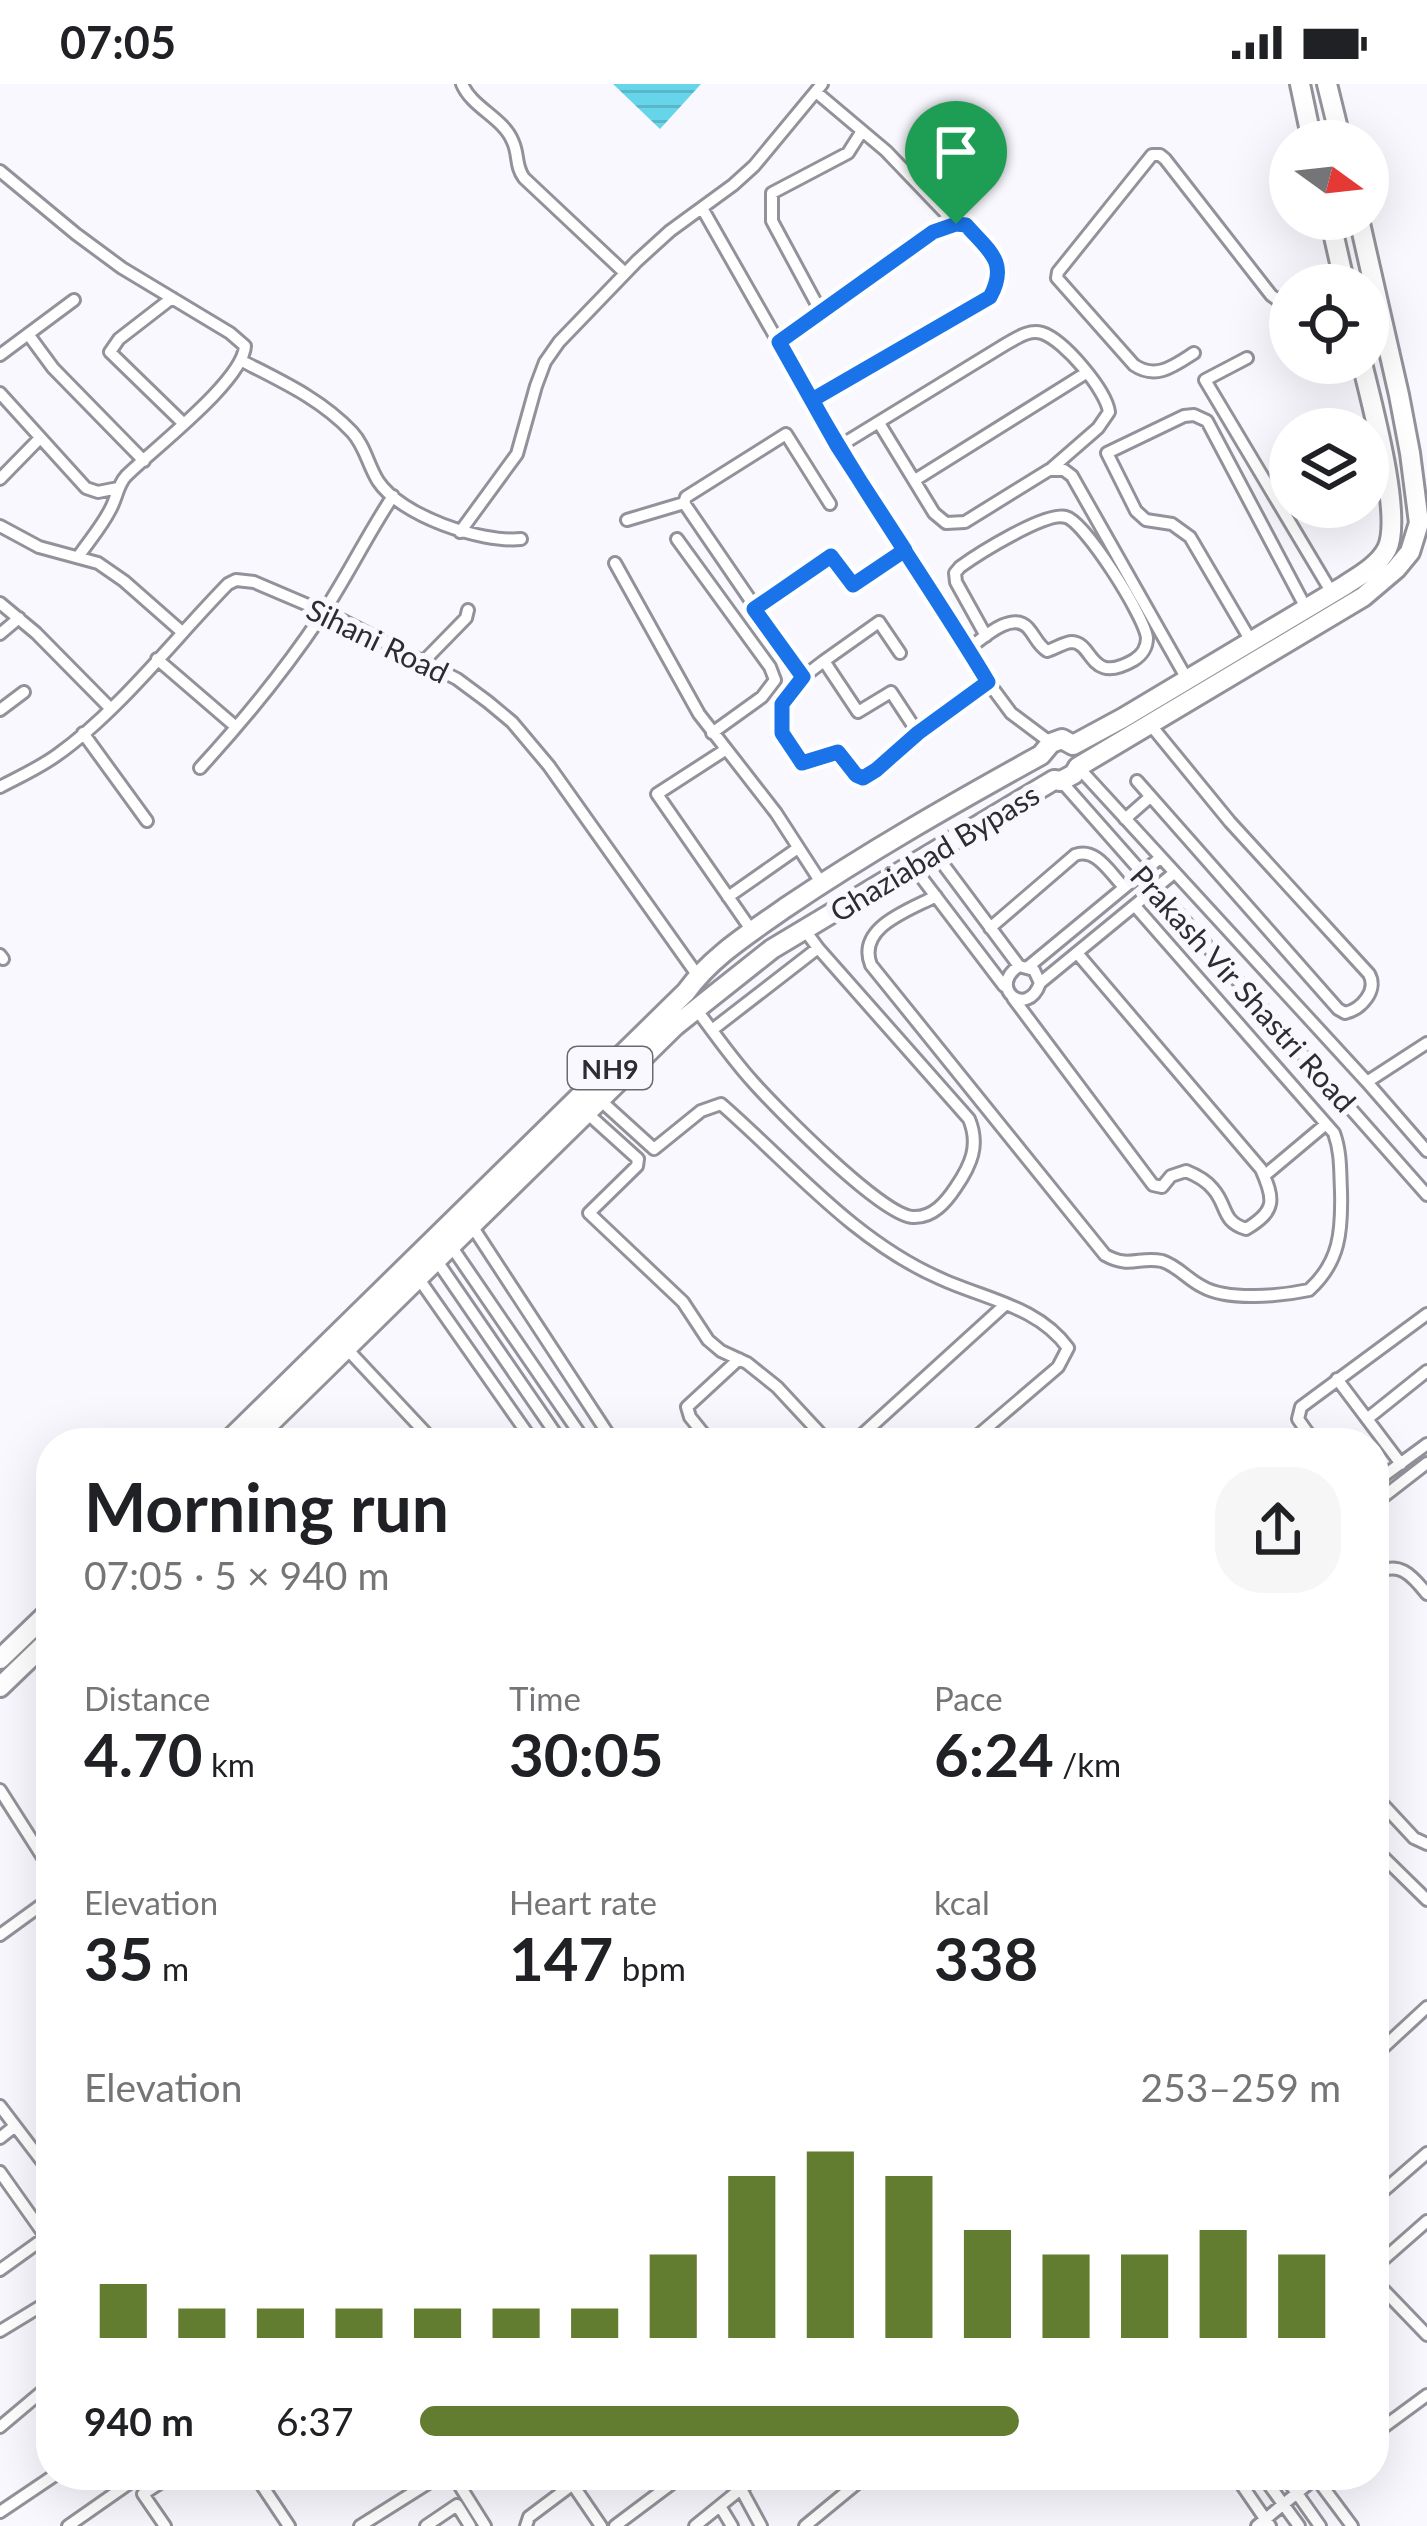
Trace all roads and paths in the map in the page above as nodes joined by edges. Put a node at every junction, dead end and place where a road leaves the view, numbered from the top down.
1 (462, 84) edge
2 (1300, 84) edge
3 (1327, 84) edge
4 (819, 88) edge
5 (1308, 120) edge
6 (1336, 120) edge
7 (862, 131) junction
8 (0, 171) edge
9 (703, 208) junction
10 (956, 224) junction
11 (625, 273) junction
12 (1269, 292) edge
13 (172, 298) junction
14 (74, 300) dead end
15 (821, 312) junction
16 (28, 334) junction
17 (779, 342) junction
18 (1193, 353) dead end
19 (0, 355) edge
20 (1389, 357) edge
21 (1247, 358) dead end
22 (242, 361) junction
23 (1389, 363) edge
24 (1392, 363) junction
25 (1086, 373) junction
26 (1367, 384) edge
27 (0, 394) edge
28 (812, 400) junction
29 (879, 423) junction
30 (184, 424) junction
31 (40, 438) junction
32 (838, 447) junction
33 (144, 461) junction
34 (1049, 470) junction
35 (0, 479) edge
36 (915, 480) junction
37 (118, 488) junction
38 (393, 496) junction
39 (684, 503) junction
40 (830, 504) dead end
41 (627, 520) dead end
42 (0, 526) edge
43 (460, 532) junction
44 (677, 538) dead end
45 (521, 539) dead end
46 (905, 550) junction
47 (1419, 550) edge
48 (78, 556) junction
49 (615, 562) dead end
50 (1332, 593) junction
51 (0, 603) edge
52 (1306, 608) junction
53 (754, 609) junction
54 (468, 610) dead end
55 (324, 612) junction
56 (20, 618) junction
57 (182, 632) junction
58 (0, 634) edge
59 (986, 636) junction
60 (1251, 641) junction
61 (968, 649) junction
62 (899, 653) dead end
63 (157, 659) junction
64 (424, 661) junction
65 (824, 661) junction
66 (803, 677) junction
67 (1186, 679) junction
68 (988, 682) junction
69 (24, 692) dead end
70 (111, 709) junction
71 (0, 710) edge
72 (1149, 723) junction
73 (236, 727) junction
74 (83, 733) junction
75 (712, 733) junction
76 (918, 733) junction
77 (1073, 745) junction
78 (1046, 749) junction
79 (725, 750) junction
80 (1078, 767) junction
81 (200, 768) dead end
82 (1058, 780) junction
83 (1137, 782) dead end
84 (0, 788) edge
85 (1150, 797) junction
86 (1125, 819) junction
87 (147, 821) dead end
88 (798, 848) junction
89 (934, 852) junction
90 (1160, 858) junction
91 (912, 865) junction
92 (1142, 873) junction
93 (1174, 873) junction
94 (821, 884) junction
95 (1123, 886) junction
96 (1156, 889) junction
97 (936, 896) junction
98 (728, 897) junction
99 (1135, 906) junction
100 (990, 928) junction
101 (804, 929) junction
102 (752, 931) junction
103 (818, 948) junction
104 (1077, 953) junction
105 (1024, 967) junction
106 (698, 976) junction
107 (1040, 983) junction
108 (1010, 993) junction
109 (696, 1009) junction
110 (712, 1030) junction
111 (1427, 1042) edge
112 (1367, 1082) junction
113 (594, 1106) junction
114 (1326, 1124) junction
115 (654, 1149) junction
116 (1427, 1150) edge
117 (638, 1164) junction
118 (1264, 1176) junction
119 (1427, 1195) edge
120 (472, 1226) junction
121 (440, 1247) junction
122 (419, 1279) junction
123 (1006, 1304) junction
124 (1427, 1314) edge
125 (347, 1349) junction
126 (739, 1359) junction
127 (1427, 1371) edge
128 (1337, 1379) junction
129 (1367, 1419) junction
130 (242, 1428) edge
131 (265, 1428) edge
132 (421, 1428) edge
133 (523, 1428) edge
134 (553, 1428) edge
135 (575, 1428) edge
136 (604, 1428) edge
137 (698, 1428) edge
138 (815, 1428) edge
139 (870, 1428) edge
140 (987, 1428) edge
141 (1304, 1428) edge
142 (1374, 1428) edge
143 (1427, 1444) edge
144 (1389, 1448) edge
145 (1427, 1463) edge
146 (1401, 1464) junction
147 (1389, 1472) edge
148 (1389, 1492) edge
149 (1389, 1568) edge
150 (1427, 1594) edge
151 (36, 1624) edge
152 (36, 1653) edge
153 (1, 1655) edge
154 (0, 1688) edge
155 (0, 1790) edge
156 (1389, 1811) edge
157 (1427, 1844) edge
158 (36, 1846) edge
159 (1389, 1863) edge
160 (1427, 1900) edge
161 (36, 1909) edge
162 (0, 1935) edge
163 (1427, 2007) edge
164 (1389, 2042) edge
165 (0, 2106) edge
166 (15, 2126) junction
167 (0, 2138) edge
168 (36, 2153) edge
169 (1427, 2153) edge
170 (0, 2172) edge
171 (1389, 2186) edge
172 (1427, 2221) edge
173 (36, 2223) edge
174 (36, 2244) edge
175 (1389, 2254) edge
176 (0, 2270) edge
177 (1389, 2296) edge
178 (36, 2309) edge
179 (0, 2331) edge
180 (1427, 2336) edge
181 (36, 2396) edge
182 (1427, 2396) edge
183 (1389, 2423) edge
184 (0, 2426) edge
185 (36, 2488) edge
186 (119, 2490) edge
187 (149, 2490) edge
188 (265, 2490) edge
189 (417, 2490) edge
190 (462, 2490) edge
191 (566, 2490) edge
192 (576, 2490) edge
193 (663, 2490) edge
194 (739, 2490) edge
195 (741, 2490) edge
196 (849, 2490) edge
197 (1243, 2490) edge
198 (1272, 2490) edge
199 (1294, 2490) edge
200 (1301, 2490) edge
201 (1326, 2490) edge
202 (1297, 2494) junction
203 (720, 2506) junction
204 (1283, 2506) junction
205 (0, 2512) edge
206 (1264, 2524) edge
207 (68, 2526) edge
208 (164, 2526) edge
209 (289, 2526) edge
210 (360, 2526) edge
211 (426, 2526) edge
212 (470, 2526) edge
213 (485, 2526) edge
214 (526, 2526) edge
215 (601, 2526) edge
216 (615, 2526) edge
217 (695, 2526) edge
218 (732, 2526) edge
219 (761, 2526) edge
220 (805, 2526) edge
221 (1299, 2526) edge
222 (1320, 2526) edge
223 (1352, 2526) edge

1 - 11 street
2 - 5 highway
3 - 6 highway
4 - 7 street
4 - 9 street
7 - 10 street
7 - 15 street
8 - 13 street
9 - 11 street
9 - 17 street
10 - 15 street
10 - 28 street
11 - 43 street
12 - 18 street
13 - 22 street
13 - 30 street
14 - 16 street
15 - 17 street
16 - 19 street
16 - 33 street
17 - 28 street
20 - 24 highway, Ghaziabad Bypass / NH9
21 - 50 street
22 - 30 street
22 - 38 street
23 - 24 highway
24 - 47 highway, Ghaziabad Bypass / NH9
25 - 29 street
25 - 34 street
25 - 36 street
26 - 50 highway
27 - 31 street
28 - 32 street
29 - 32 street
29 - 36 street
30 - 33 street
31 - 35 street
31 - 37 street
32 - 46 street
33 - 37 street
34 - 36 street
34 - 67 street
37 - 48 street
38 - 43 street
38 - 55 street
39 - 40 street
39 - 41 street
39 - 53 street
42 - 48 street
43 - 45 street
44 - 75 street
46 - 53 street
46 - 61 street
47 - 72 highway, Ghaziabad Bypass / NH9
48 - 57 street
49 - 75 street
50 - 52 highway
51 - 56 street
52 - 60 highway
52 - 60 street
53 - 66 street
54 - 64 street
55 - 57 street, Sihani Road
55 - 64 street, Sihani Road
55 - 73 street
56 - 58 street
56 - 70 street
57 - 63 street, Sihani Road
59 - 59 street
59 - 61 street
60 - 67 highway
61 - 68 street
62 - 65 street
63 - 70 street, Sihani Road
63 - 73 street
64 - 106 street, Sihani Road
65 - 66 street
65 - 76 street
66 - 76 street
67 - 77 highway
68 - 76 street
68 - 78 street
69 - 71 street
70 - 74 street, Sihani Road
72 - 80 highway, Ghaziabad Bypass / NH9
72 - 85 street
73 - 81 street
74 - 84 street, Sihani Road
74 - 87 street
75 - 79 street
77 - 78 highway, Ghaziabad Bypass
77 - 80 highway
78 - 82 highway
78 - 94 highway, Ghaziabad Bypass / NH9
79 - 88 street
79 - 98 street
80 - 82 highway, Ghaziabad Bypass / NH9
80 - 86 street, Prakash Vir Shastri Road
82 - 89 highway, Ghaziabad Bypass / NH9
82 - 92 street, Prakash Vir Shastri Road
83 - 85 street
85 - 86 street
86 - 90 street, Prakash Vir Shastri Road
88 - 94 street
88 - 98 street
89 - 91 highway, Ghaziabad Bypass / NH9
89 - 100 street
90 - 92 street
90 - 93 street, Prakash Vir Shastri Road
91 - 97 street
91 - 101 highway, Ghaziabad Bypass / NH9
92 - 95 street
92 - 96 street, Prakash Vir Shastri Road
93 - 96 street
93 - 112 street, Prakash Vir Shastri Road
94 - 102 highway, Ghaziabad Bypass / NH9
95 - 100 street
95 - 105 street
96 - 99 street
96 - 119 street, Prakash Vir Shastri Road
97 - 108 street
97 - 114 street
98 - 102 street
99 - 104 street
99 - 114 street
100 - 105 street
101 - 103 street
101 - 109 highway, Ghaziabad Bypass / NH9
102 - 106 highway, Ghaziabad Bypass / NH9
103 - 110 street
103 - 110 street
104 - 107 street
104 - 118 street
105 - 107 street
105 - 108 street
106 - 121 highway, Ghaziabad Bypass / NH9
107 - 108 street
108 - 118 street
109 - 110 street
109 - 113 highway, Ghaziabad Bypass / NH9
111 - 112 street
112 - 116 street, Prakash Vir Shastri Road
113 - 115 street
113 - 117 street
113 - 120 highway, Ghaziabad Bypass / NH9
114 - 118 street
115 - 117 street
115 - 123 street
117 - 126 street
120 - 121 highway, Ghaziabad Bypass / NH9
120 - 136 street
121 - 122 highway, Ghaziabad Bypass / NH9
121 - 130 highway, Ghaziabad Bypass / NH9
121 - 134 street
121 - 135 street
122 - 125 highway, Ghaziabad Bypass / NH9
122 - 133 street
123 - 139 street
123 - 140 street
124 - 128 street
125 - 131 highway, Ghaziabad Bypass / NH9
125 - 132 street
126 - 137 street
126 - 138 street
127 - 129 street
128 - 129 street
128 - 141 street
129 - 142 street
143 - 146 street
144 - 146 street
145 - 148 street
146 - 147 street
149 - 150 street
151 - 153 highway
152 - 154 highway
155 - 158 street
156 - 157 street
159 - 160 street
161 - 162 street
163 - 164 street
165 - 166 street
166 - 167 street
166 - 168 street
169 - 171 street
170 - 173 street
172 - 175 street
174 - 176 street
177 - 180 street
178 - 179 street
181 - 184 street
182 - 183 street
185 - 205 street
186 - 207 street
187 - 208 street
188 - 209 street
189 - 210 street
190 - 213 street
191 - 214 street
192 - 215 street
193 - 216 street
194 - 203 street
195 - 219 street
196 - 220 street
197 - 206 street
198 - 204 street
199 - 202 street
200 - 202 street
201 - 223 street
202 - 204 street
202 - 222 street
203 - 217 street
203 - 218 street
204 - 206 street
204 - 221 street
211 - 212 street

